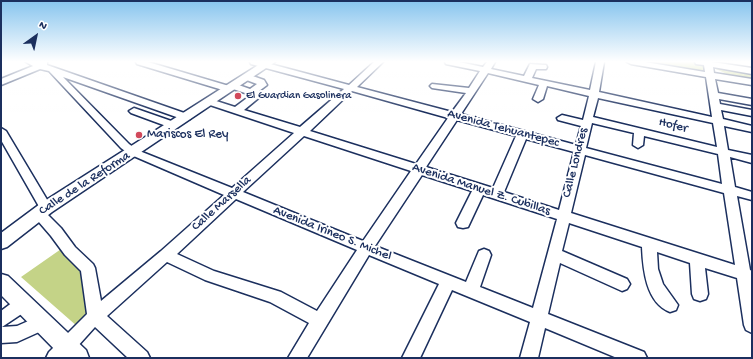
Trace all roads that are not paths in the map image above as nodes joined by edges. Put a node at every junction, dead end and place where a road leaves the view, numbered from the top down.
1 (59, 79) edge
2 (82, 79) edge
3 (199, 79) edge
4 (244, 79) edge
5 (252, 79) edge
6 (318, 79) edge
7 (360, 79) edge
8 (480, 79) edge
9 (527, 79) edge
10 (597, 79) edge
11 (710, 79) edge
12 (734, 79) edge
13 (752, 82) edge
14 (544, 83) junction
15 (435, 86) dead end
16 (231, 88) junction
17 (350, 88) junction
18 (472, 91) junction
19 (251, 92) junction
20 (594, 94) junction
21 (538, 99) dead end
22 (714, 101) junction
23 (210, 102) junction
24 (752, 102) edge
25 (236, 110) junction
26 (134, 111) dead end
27 (752, 113) edge
28 (455, 116) junction
29 (186, 117) junction
30 (562, 118) dead end
31 (587, 122) junction
32 (717, 122) junction
33 (174, 125) junction
34 (752, 129) edge
35 (1, 131) edge
36 (302, 131) junction
37 (639, 132) junction
38 (523, 134) junction
39 (638, 145) dead end
40 (579, 149) junction
41 (133, 152) junction
42 (724, 153) junction
43 (752, 159) edge
44 (419, 170) junction
45 (479, 189) junction
46 (729, 189) junction
47 (234, 193) junction
48 (496, 195) junction
49 (752, 196) edge
50 (43, 211) junction
51 (563, 216) junction
52 (463, 223) dead end
53 (1, 242) edge
54 (649, 244) junction
55 (366, 248) junction
56 (554, 254) junction
57 (166, 255) junction
58 (484, 255) dead end
59 (697, 259) junction
60 (748, 276) edge
61 (448, 281) junction
62 (1, 282) edge
63 (622, 284) dead end
64 (471, 290) junction
65 (700, 294) dead end
66 (23, 304) junction
67 (670, 305) dead end
68 (95, 316) junction
69 (540, 318) junction
70 (1, 320) edge
71 (321, 321) junction
72 (42, 322) junction
73 (752, 326) edge
74 (1, 335) edge
75 (67, 354) edge
76 (141, 358) edge
77 (298, 358) edge
78 (411, 358) edge
79 (529, 358) edge
80 (638, 358) edge

1 - 41 street, Avenida Irineo S. Michel
2 - 29 street
3 - 16 street
4 - 16 main road, Calle de la Reforma
5 - 19 street
6 - 17 street, Avenida Tehuantepec
7 - 17 street, Calle Marsella
8 - 18 street
9 - 14 street
10 - 20 street, Calle Londres
11 - 22 street
12 - 13 street
14 - 20 street
14 - 21 street
15 - 18 street
16 - 19 street
16 - 23 main road, Calle de la Reforma
17 - 28 street, Avenida Tehuantepec
17 - 36 street, Calle Marsella
18 - 28 street
19 - 25 street
20 - 31 street, Calle Londres
20 - 32 street
22 - 24 street
22 - 27 street
22 - 32 street
23 - 25 street, Avenida Manuel Z. Cubillas
23 - 29 main road, Calle de la Reforma
25 - 36 street, Avenida Manuel Z. Cubillas
26 - 33 street
28 - 38 street, Avenida Tehuantepec
28 - 44 street
29 - 33 main road, Calle de la Reforma
30 - 31 street, Hofer
31 - 37 street, Hofer
31 - 40 street, Calle Londres
32 - 34 street
32 - 42 street
33 - 41 main road, Calle de la Reforma
35 - 50 street
36 - 44 street, Avenida Manuel Z. Cubillas
36 - 47 street, Calle Marsella
37 - 39 street
37 - 42 street, Hofer
38 - 40 street, Avenida Tehuantepec
38 - 48 street
40 - 46 street, Avenida Tehuantepec
40 - 51 street, Calle Londres
41 - 47 street, Avenida Irineo S. Michel
41 - 50 main road, Calle de la Reforma
42 - 43 street, Hofer
42 - 46 street
44 - 45 street, Avenida Manuel Z. Cubillas
44 - 55 street
45 - 48 street, Avenida Manuel Z. Cubillas
45 - 52 street
46 - 49 street, Avenida Tehuantepec
46 - 60 street
47 - 55 street, Avenida Irineo S. Michel
47 - 57 street, Calle Marsella
48 - 51 street, Avenida Manuel Z. Cubillas
50 - 53 main road, Calle de la Reforma
50 - 68 street
51 - 54 street, Avenida Manuel Z. Cubillas
51 - 56 street, Calle Londres
54 - 59 street, Avenida Manuel Z. Cubillas
54 - 67 street
55 - 61 street, Avenida Irineo S. Michel
55 - 71 street
56 - 63 street
56 - 69 street, Calle Londres
57 - 68 street, Calle Marsella
57 - 71 street
58 - 64 street
59 - 60 street, Avenida Manuel Z. Cubillas
59 - 65 street
60 - 73 street
61 - 64 street, Avenida Irineo S. Michel
61 - 78 street
62 - 66 main road
64 - 69 street, Avenida Irineo S. Michel
66 - 70 street
66 - 72 main road
68 - 75 street, Calle Marsella
68 - 76 street
69 - 79 street, Calle Londres
69 - 80 street, Avenida Irineo S. Michel
71 - 77 street
72 - 74 street
72 - 75 main road

